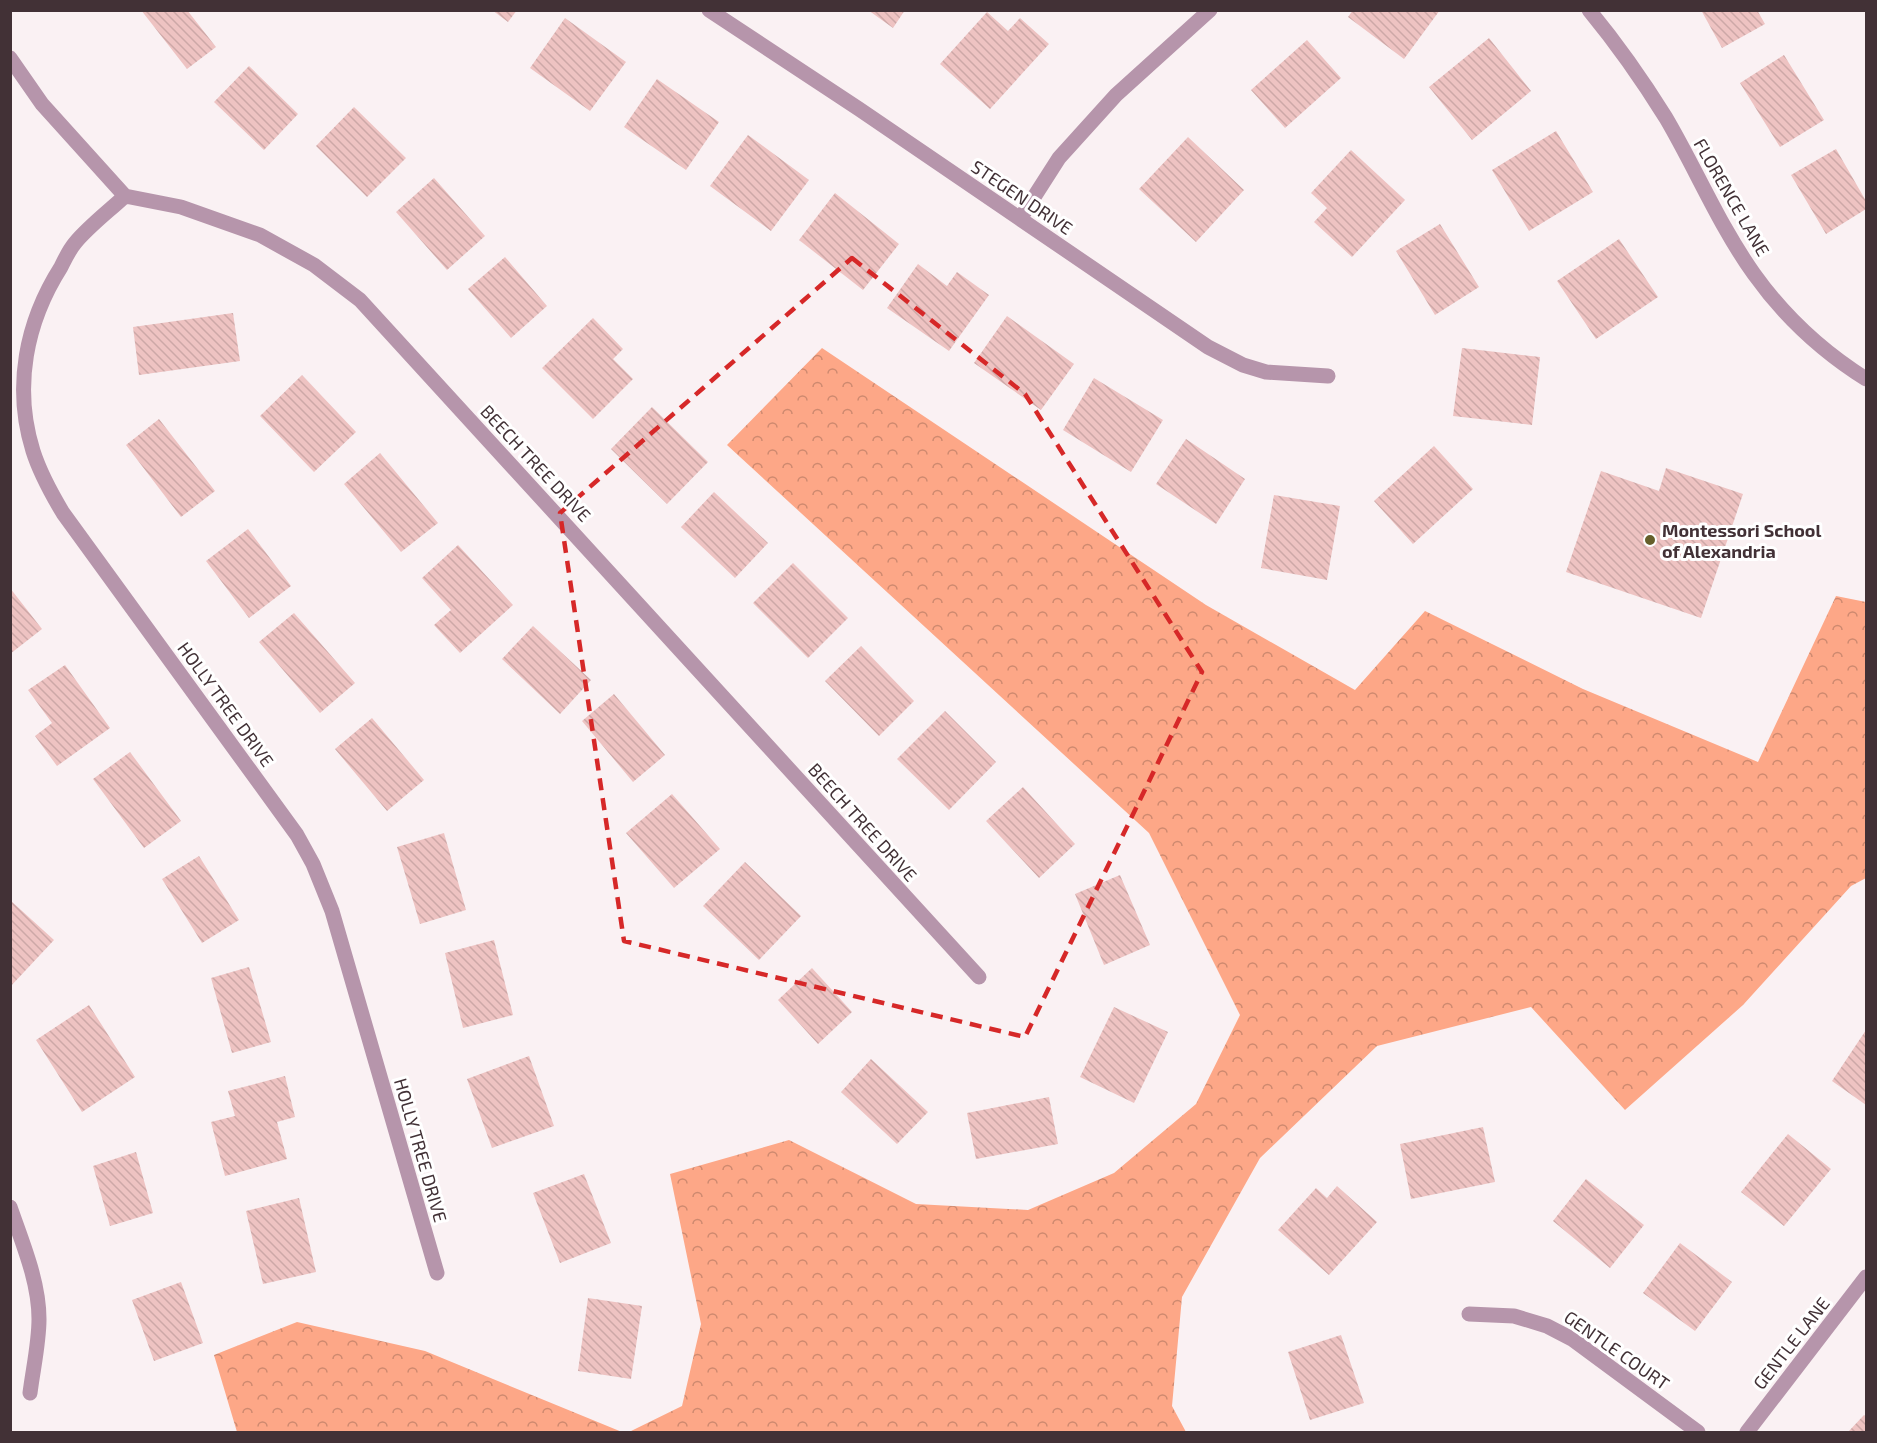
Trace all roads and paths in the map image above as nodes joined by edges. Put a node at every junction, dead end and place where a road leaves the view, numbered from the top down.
1 (709, 10) edge
2 (1210, 10) edge
3 (1589, 10) edge
4 (10, 58) edge
5 (125, 196) junction
6 (1020, 219) junction
7 (1328, 376) dead end
8 (1866, 379) edge
9 (979, 977) dead end
10 (10, 1207) edge
11 (437, 1273) dead end
12 (1866, 1277) edge
13 (1469, 1314) dead end
14 (30, 1393) dead end
15 (1698, 1432) edge
16 (1747, 1432) edge

1 - 6 street, STEGEN DRIVE
2 - 6 street
3 - 8 street, FLORENCE LANE
4 - 5 street
5 - 9 street, BEECH TREE DRIVE
5 - 11 street, HOLLY TREE DRIVE
6 - 7 street, STEGEN DRIVE
10 - 14 street
12 - 16 street, GENTLE LANE
13 - 15 street, GENTLE COURT

